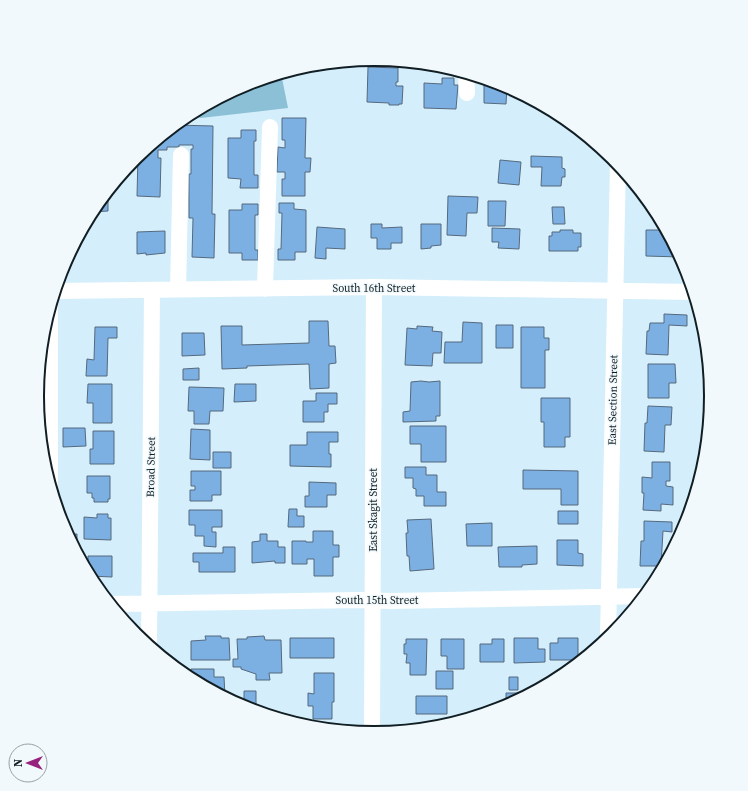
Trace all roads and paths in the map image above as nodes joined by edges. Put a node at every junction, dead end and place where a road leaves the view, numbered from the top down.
1 (466, 79) edge
2 (467, 93) dead end
3 (270, 127) dead end
4 (180, 155) dead end
5 (618, 173) edge
6 (374, 287) junction
7 (265, 288) junction
8 (178, 289) junction
9 (152, 290) junction
10 (61, 291) edge
11 (614, 291) junction
12 (687, 292) edge
13 (50, 331) edge
14 (50, 460) edge
15 (609, 596) junction
16 (636, 596) edge
17 (373, 600) junction
18 (119, 604) edge
19 (150, 604) junction
20 (608, 628) edge
21 (149, 637) edge
22 (372, 726) edge

1 - 2 street
3 - 7 street
4 - 8 street
5 - 11 street, East Section Street
6 - 7 street, South 16th Street
6 - 11 street, South 16th Street
6 - 17 street, East Skagit Street
7 - 8 street, South 16th Street
8 - 9 street, South 16th Street
9 - 10 street, South 16th Street
9 - 19 street, Broad Street
11 - 12 street, South 16th Street
11 - 15 street, East Section Street
13 - 14 street
15 - 16 street, South 15th Street
15 - 17 street, South 15th Street
15 - 20 street, East Section Street
17 - 19 street, South 15th Street
17 - 22 street, East Skagit Street
18 - 19 street, South 15th Street
19 - 21 street, Broad Street

